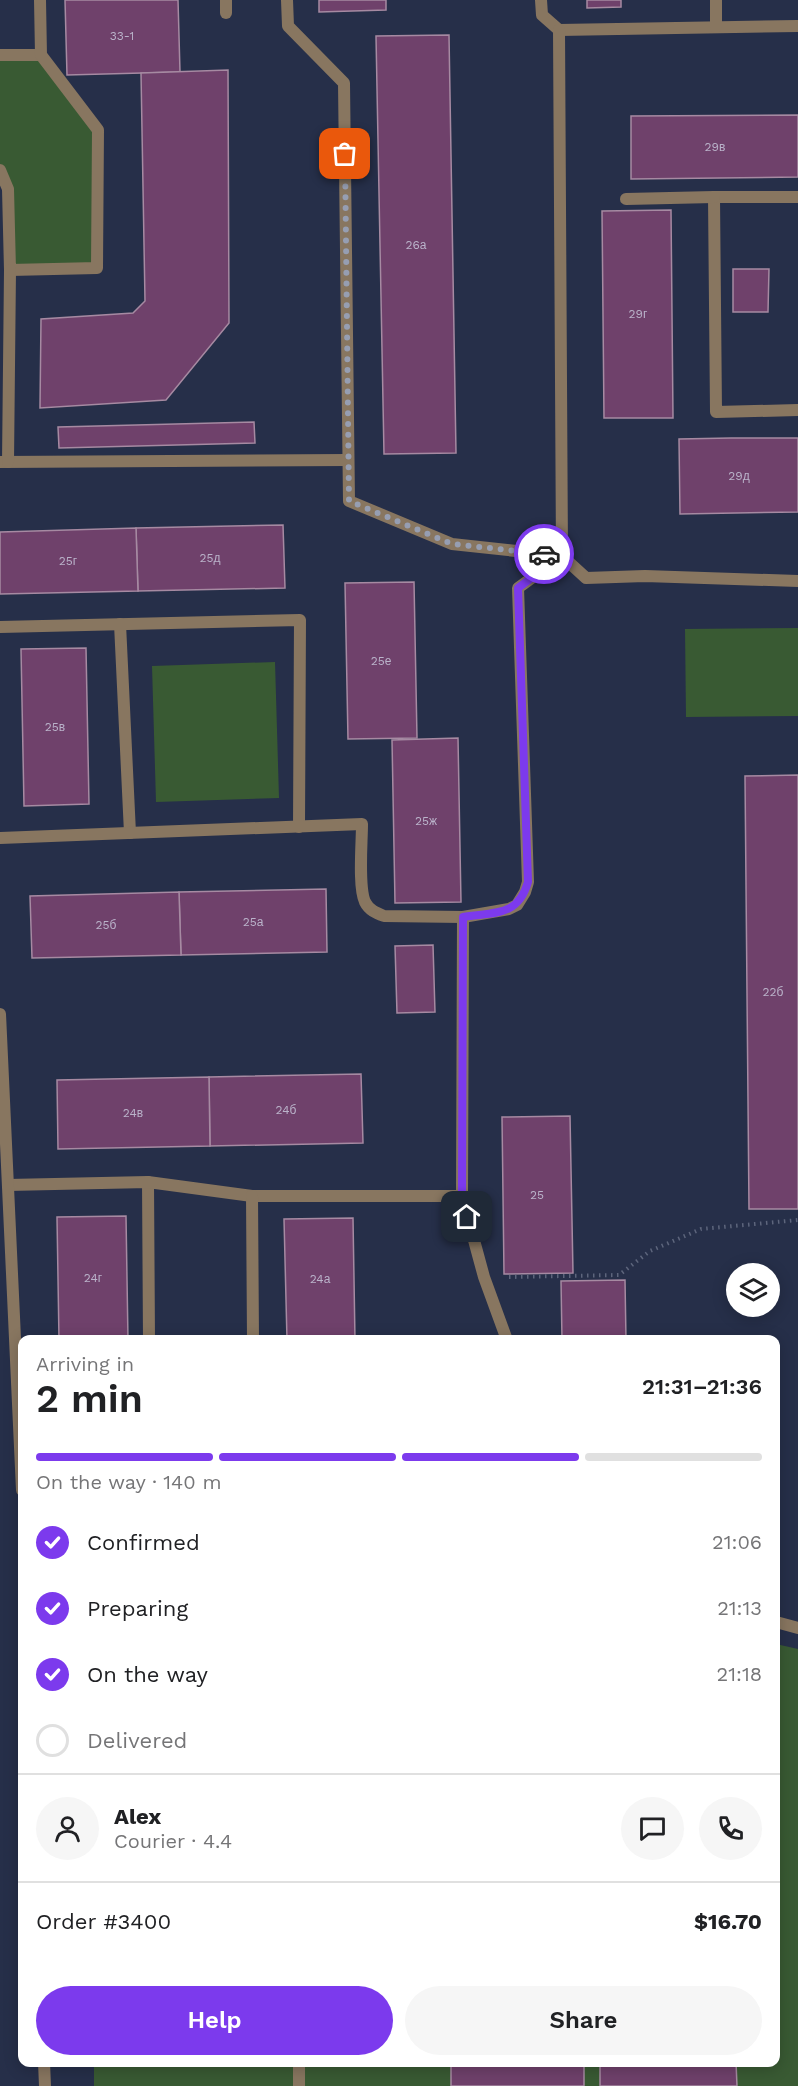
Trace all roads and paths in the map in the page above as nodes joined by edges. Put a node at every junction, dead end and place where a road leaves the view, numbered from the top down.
1 (40, 0) edge
2 (226, 0) edge
3 (287, 0) edge
4 (541, 0) edge
5 (716, 0) edge
6 (226, 13) dead end
7 (798, 26) edge
8 (716, 27) junction
9 (559, 30) junction
10 (41, 54) junction
11 (0, 55) edge
12 (0, 170) edge
13 (714, 197) junction
14 (798, 197) edge
15 (626, 199) dead end
16 (10, 270) junction
17 (798, 410) edge
18 (348, 460) junction
19 (4, 462) edge
20 (562, 555) junction
21 (798, 581) edge
22 (120, 624) junction
23 (0, 627) edge
24 (299, 826) junction
25 (130, 833) junction
26 (0, 838) edge
27 (463, 917) junction
28 (0, 1014) edge
29 (148, 1182) junction
30 (8, 1185) junction
31 (252, 1196) junction
32 (462, 1196) junction
33 (798, 1220) edge
34 (484, 1277) junction
35 (149, 1335) edge
36 (253, 1335) edge
37 (505, 1335) edge
38 (18, 1383) edge
39 (780, 1623) edge
40 (798, 1628) edge
41 (44, 2067) edge
42 (299, 2067) edge
43 (45, 2086) edge
44 (299, 2086) edge

1 - 10 street
2 - 6 street
3 - 18 street
4 - 9 street
5 - 8 street
7 - 8 street
8 - 9 street
9 - 20 street
10 - 11 street
10 - 16 street
12 - 16 street
13 - 14 street
13 - 15 street
13 - 17 street
16 - 19 street
18 - 19 street
18 - 20 street
20 - 21 street
20 - 27 street
22 - 23 street
22 - 24 street
22 - 25 street
24 - 25 street
24 - 27 street
25 - 26 street
27 - 32 street
28 - 30 street
29 - 30 street
29 - 31 street
29 - 35 street
30 - 38 street
31 - 32 street
31 - 36 street
32 - 34 street
33 - 34 path
34 - 37 street
39 - 40 street
41 - 43 street
42 - 44 street

